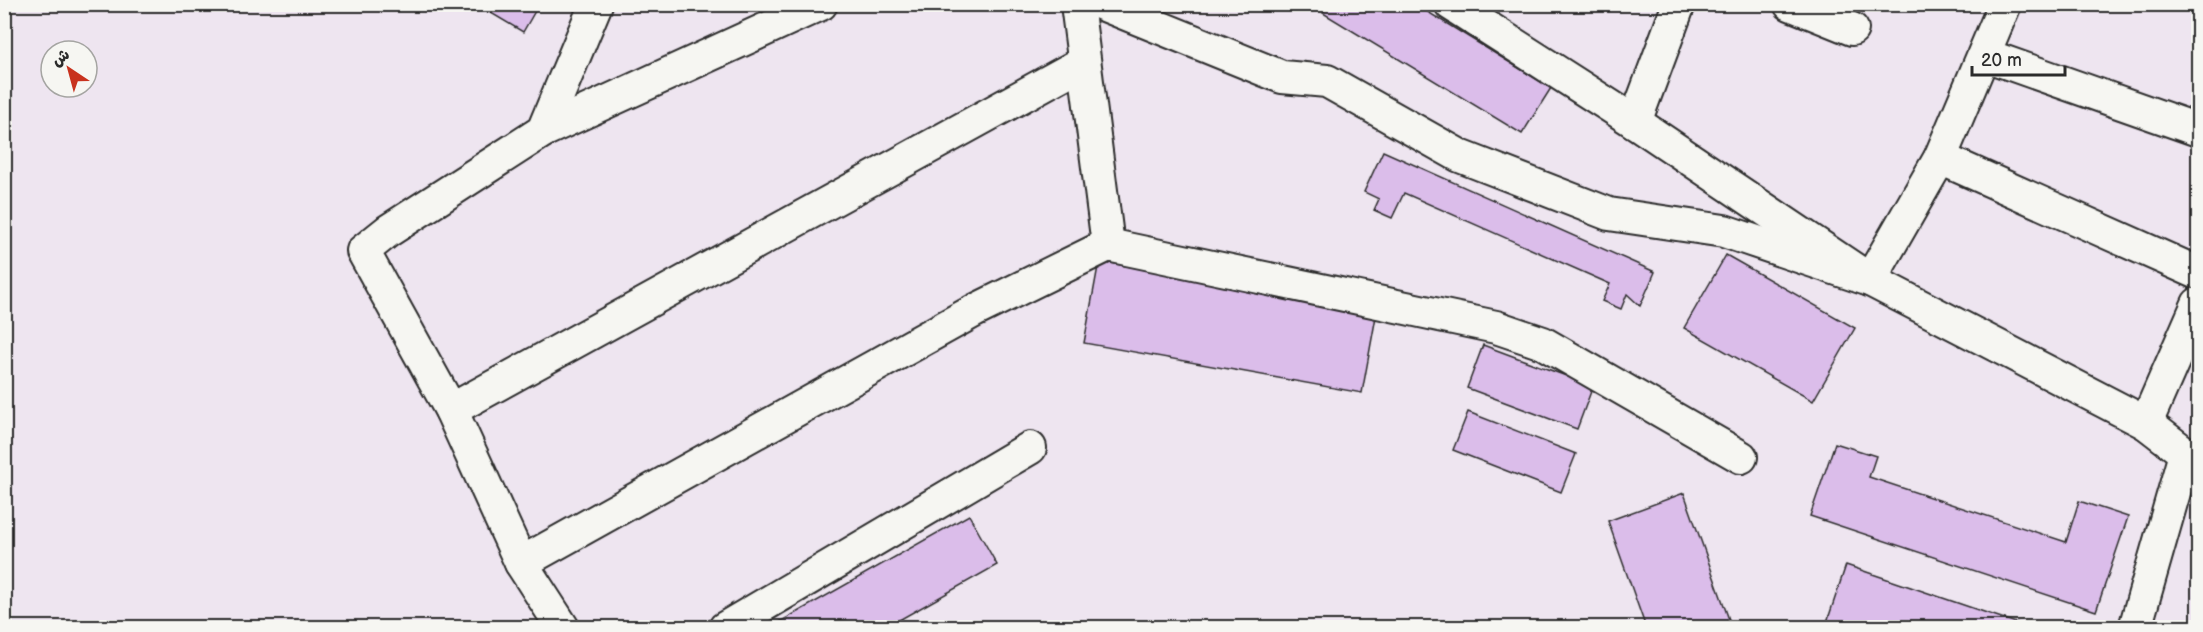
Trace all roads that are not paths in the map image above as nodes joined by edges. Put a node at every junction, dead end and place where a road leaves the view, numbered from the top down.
1 (596, 4) edge
2 (821, 4) edge
3 (1077, 4) edge
4 (1102, 4) edge
5 (1451, 4) edge
6 (1680, 4) edge
7 (1790, 4) edge
8 (2005, 4) edge
9 (1852, 29) dead end
10 (1985, 54) junction
11 (1084, 62) junction
12 (1635, 122) junction
13 (2199, 130) edge
14 (543, 131) junction
15 (1940, 158) junction
16 (1108, 245) junction
17 (2199, 273) edge
18 (1870, 280) junction
19 (2199, 303) edge
20 (451, 410) junction
21 (2146, 423) junction
22 (1030, 448) dead end
23 (1741, 457) dead end
24 (2192, 458) edge
25 (521, 563) junction
26 (563, 627) edge
27 (725, 627) edge
28 (2135, 627) edge

1 - 14 street
2 - 14 street
3 - 11 street
4 - 18 street
5 - 12 street
6 - 12 street
7 - 9 street
8 - 10 street
10 - 13 street
10 - 15 street
11 - 16 street
11 - 20 street
12 - 18 street
14 - 20 street
15 - 17 street
15 - 18 street
16 - 23 street
16 - 25 street
18 - 21 street
19 - 21 street
20 - 25 street
21 - 24 street
22 - 27 street
24 - 28 street
25 - 26 street

